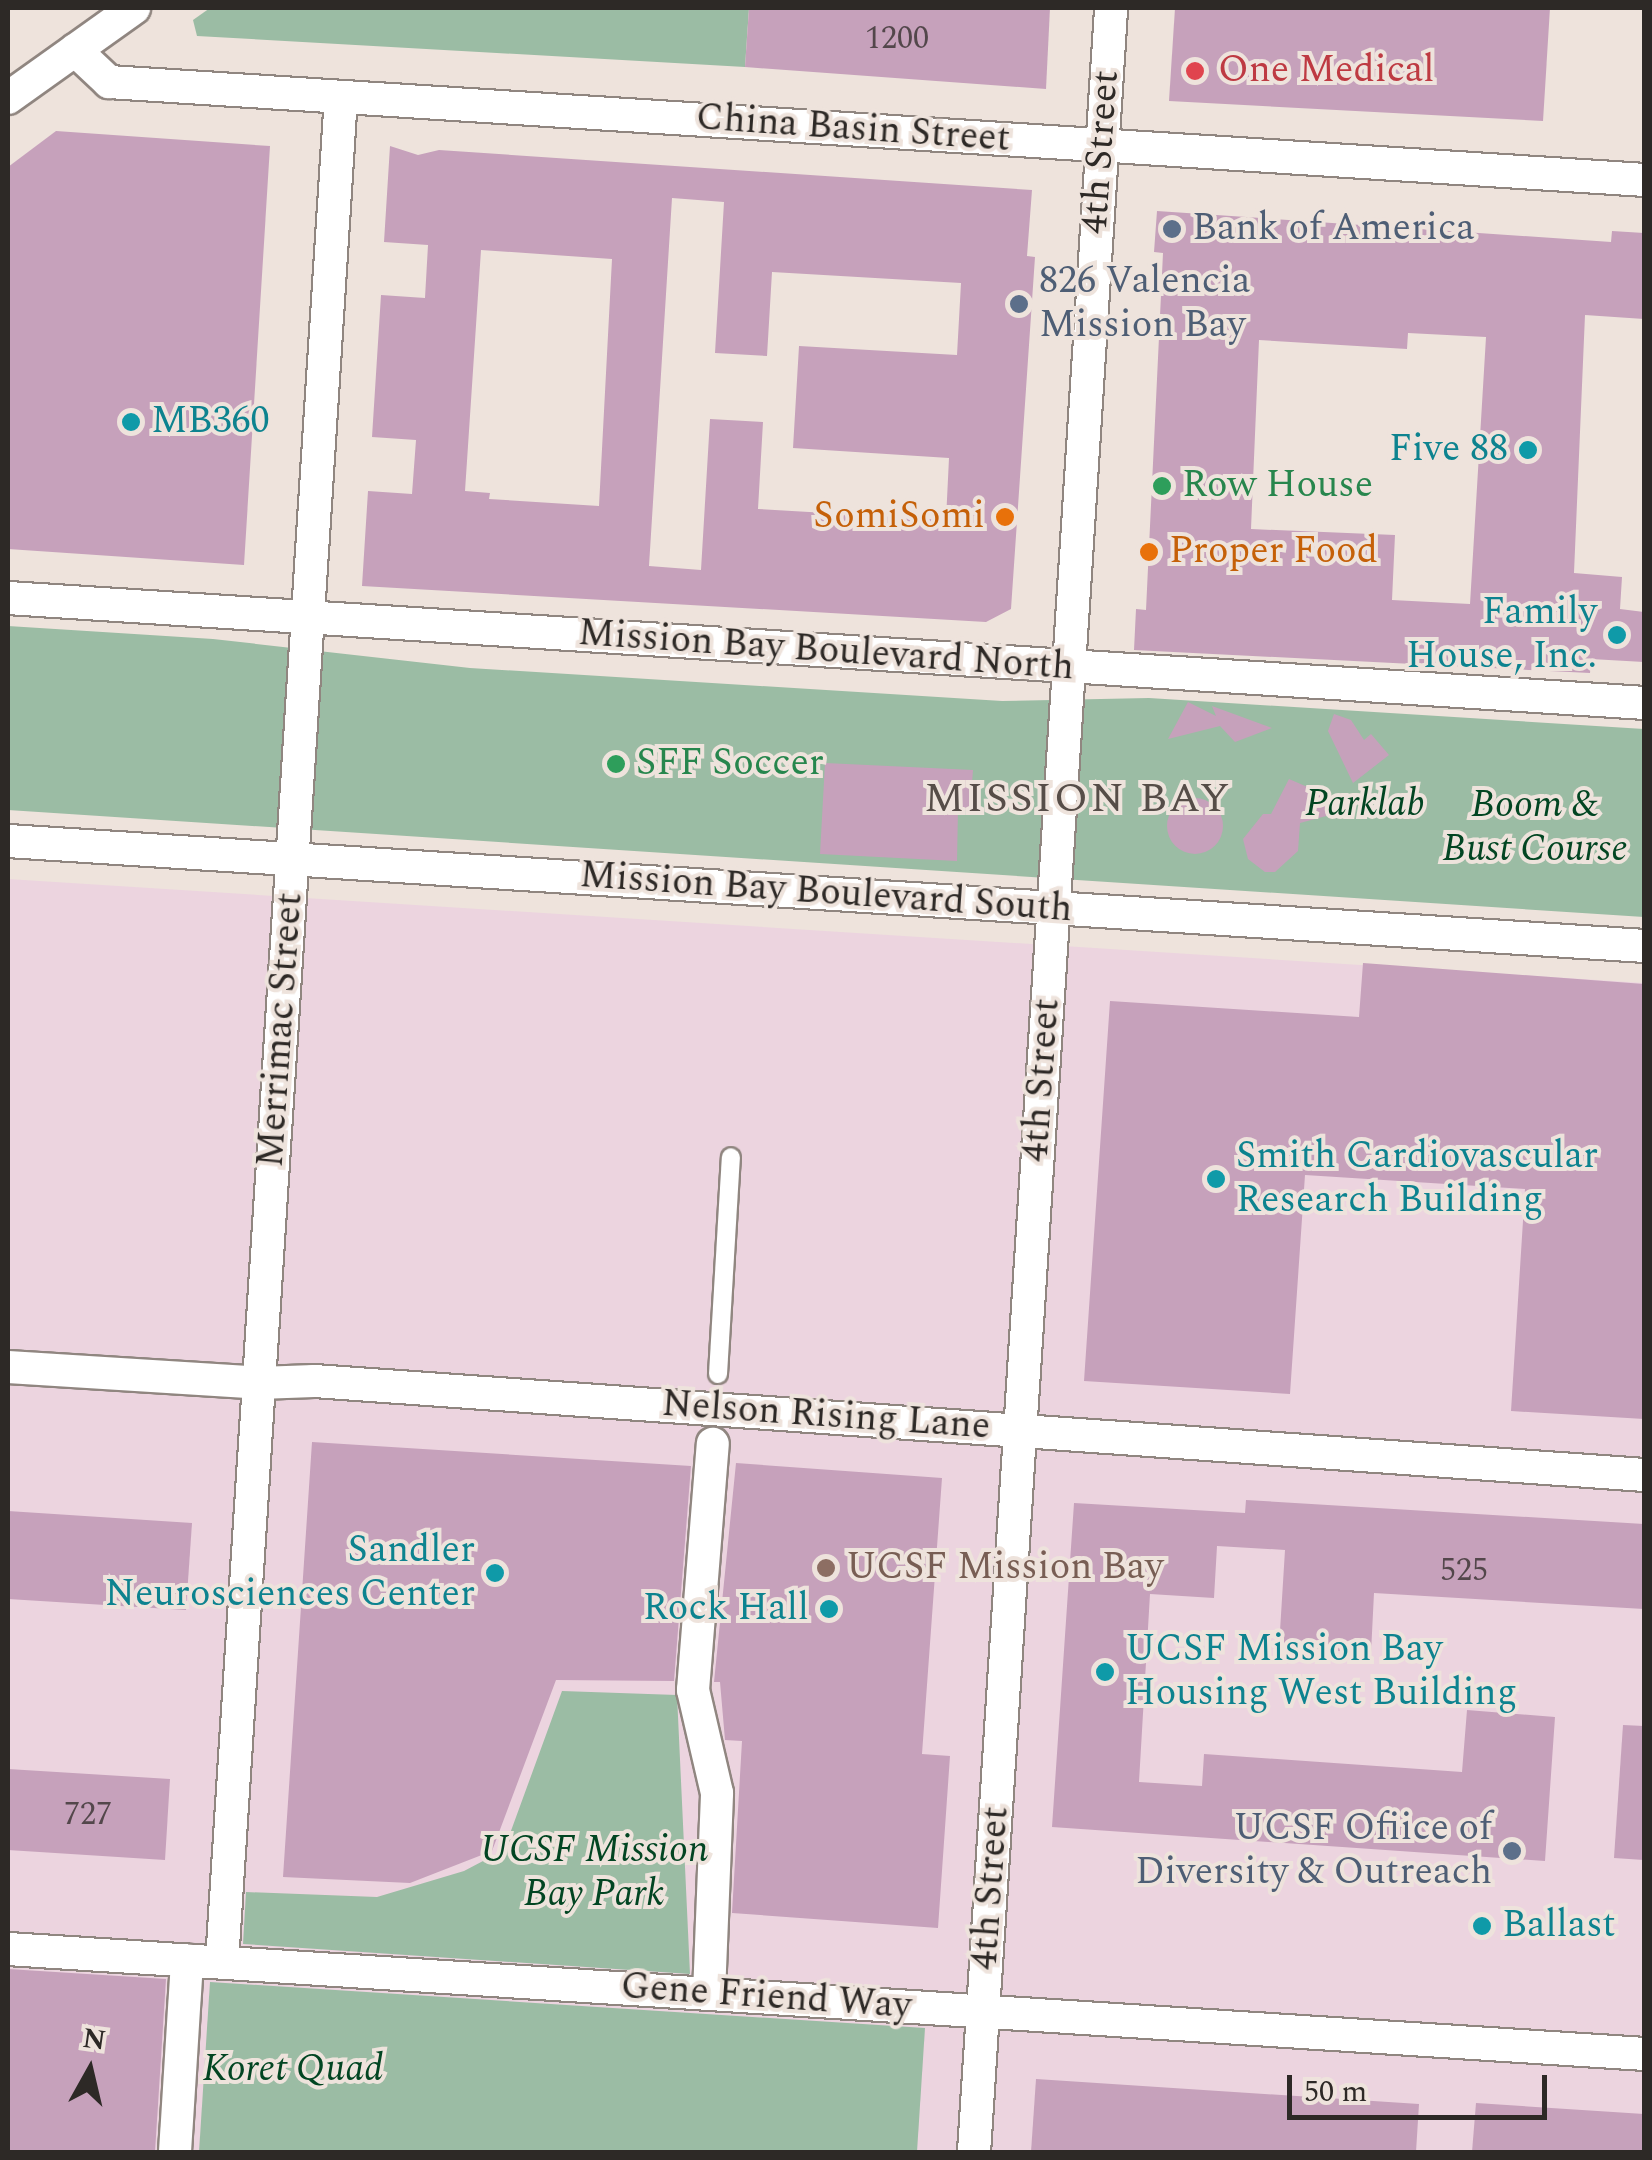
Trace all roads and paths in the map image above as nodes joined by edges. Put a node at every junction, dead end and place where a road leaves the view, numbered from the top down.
1 (134, 8) edge
2 (1111, 8) edge
3 (76, 50) junction
4 (341, 97) junction
5 (8, 98) edge
6 (1102, 146) junction
7 (1644, 180) edge
8 (8, 598) edge
9 (307, 618) junction
10 (1068, 666) junction
11 (1644, 703) edge
12 (8, 841) edge
13 (292, 859) junction
14 (1053, 908) junction
15 (1644, 946) edge
16 (730, 1157) dead end
17 (8, 1367) edge
18 (718, 1374) dead end
19 (259, 1383) junction
20 (1020, 1431) junction
21 (713, 1444) dead end
22 (1644, 1475) edge
23 (8, 1949) edge
24 (187, 1960) junction
25 (222, 1962) junction
26 (709, 1994) junction
27 (983, 2012) junction
28 (1644, 2054) edge
29 (175, 2152) edge
30 (974, 2152) edge

1 - 3 street
2 - 6 street, 4th Street
3 - 4 street, China Basin Street
3 - 5 street
4 - 6 street, China Basin Street
4 - 9 street, Merrimac Street
6 - 7 street, China Basin Street
6 - 10 street, 4th Street
8 - 9 street, Mission Bay Boulevard North
9 - 10 street, Mission Bay Boulevard North
9 - 13 street, Merrimac Street
10 - 11 street, Mission Bay Boulevard North
10 - 14 street, 4th Street
12 - 13 street, Mission Bay Boulevard South
13 - 14 street, Mission Bay Boulevard South
13 - 19 street, Merrimac Street
14 - 15 street, Mission Bay Boulevard South
14 - 20 street, 4th Street
16 - 18 lane
17 - 19 street, Nelson Rising Lane
19 - 20 street, Nelson Rising Lane
19 - 25 street, Merrimac Street
20 - 22 street, Nelson Rising Lane
20 - 27 street, 4th Street
21 - 26 street
23 - 24 street, Gene Friend Way
24 - 25 street, Gene Friend Way
24 - 29 street
25 - 26 street, Gene Friend Way
26 - 27 street, Gene Friend Way
27 - 28 street, Gene Friend Way
27 - 30 street, 4th Street

